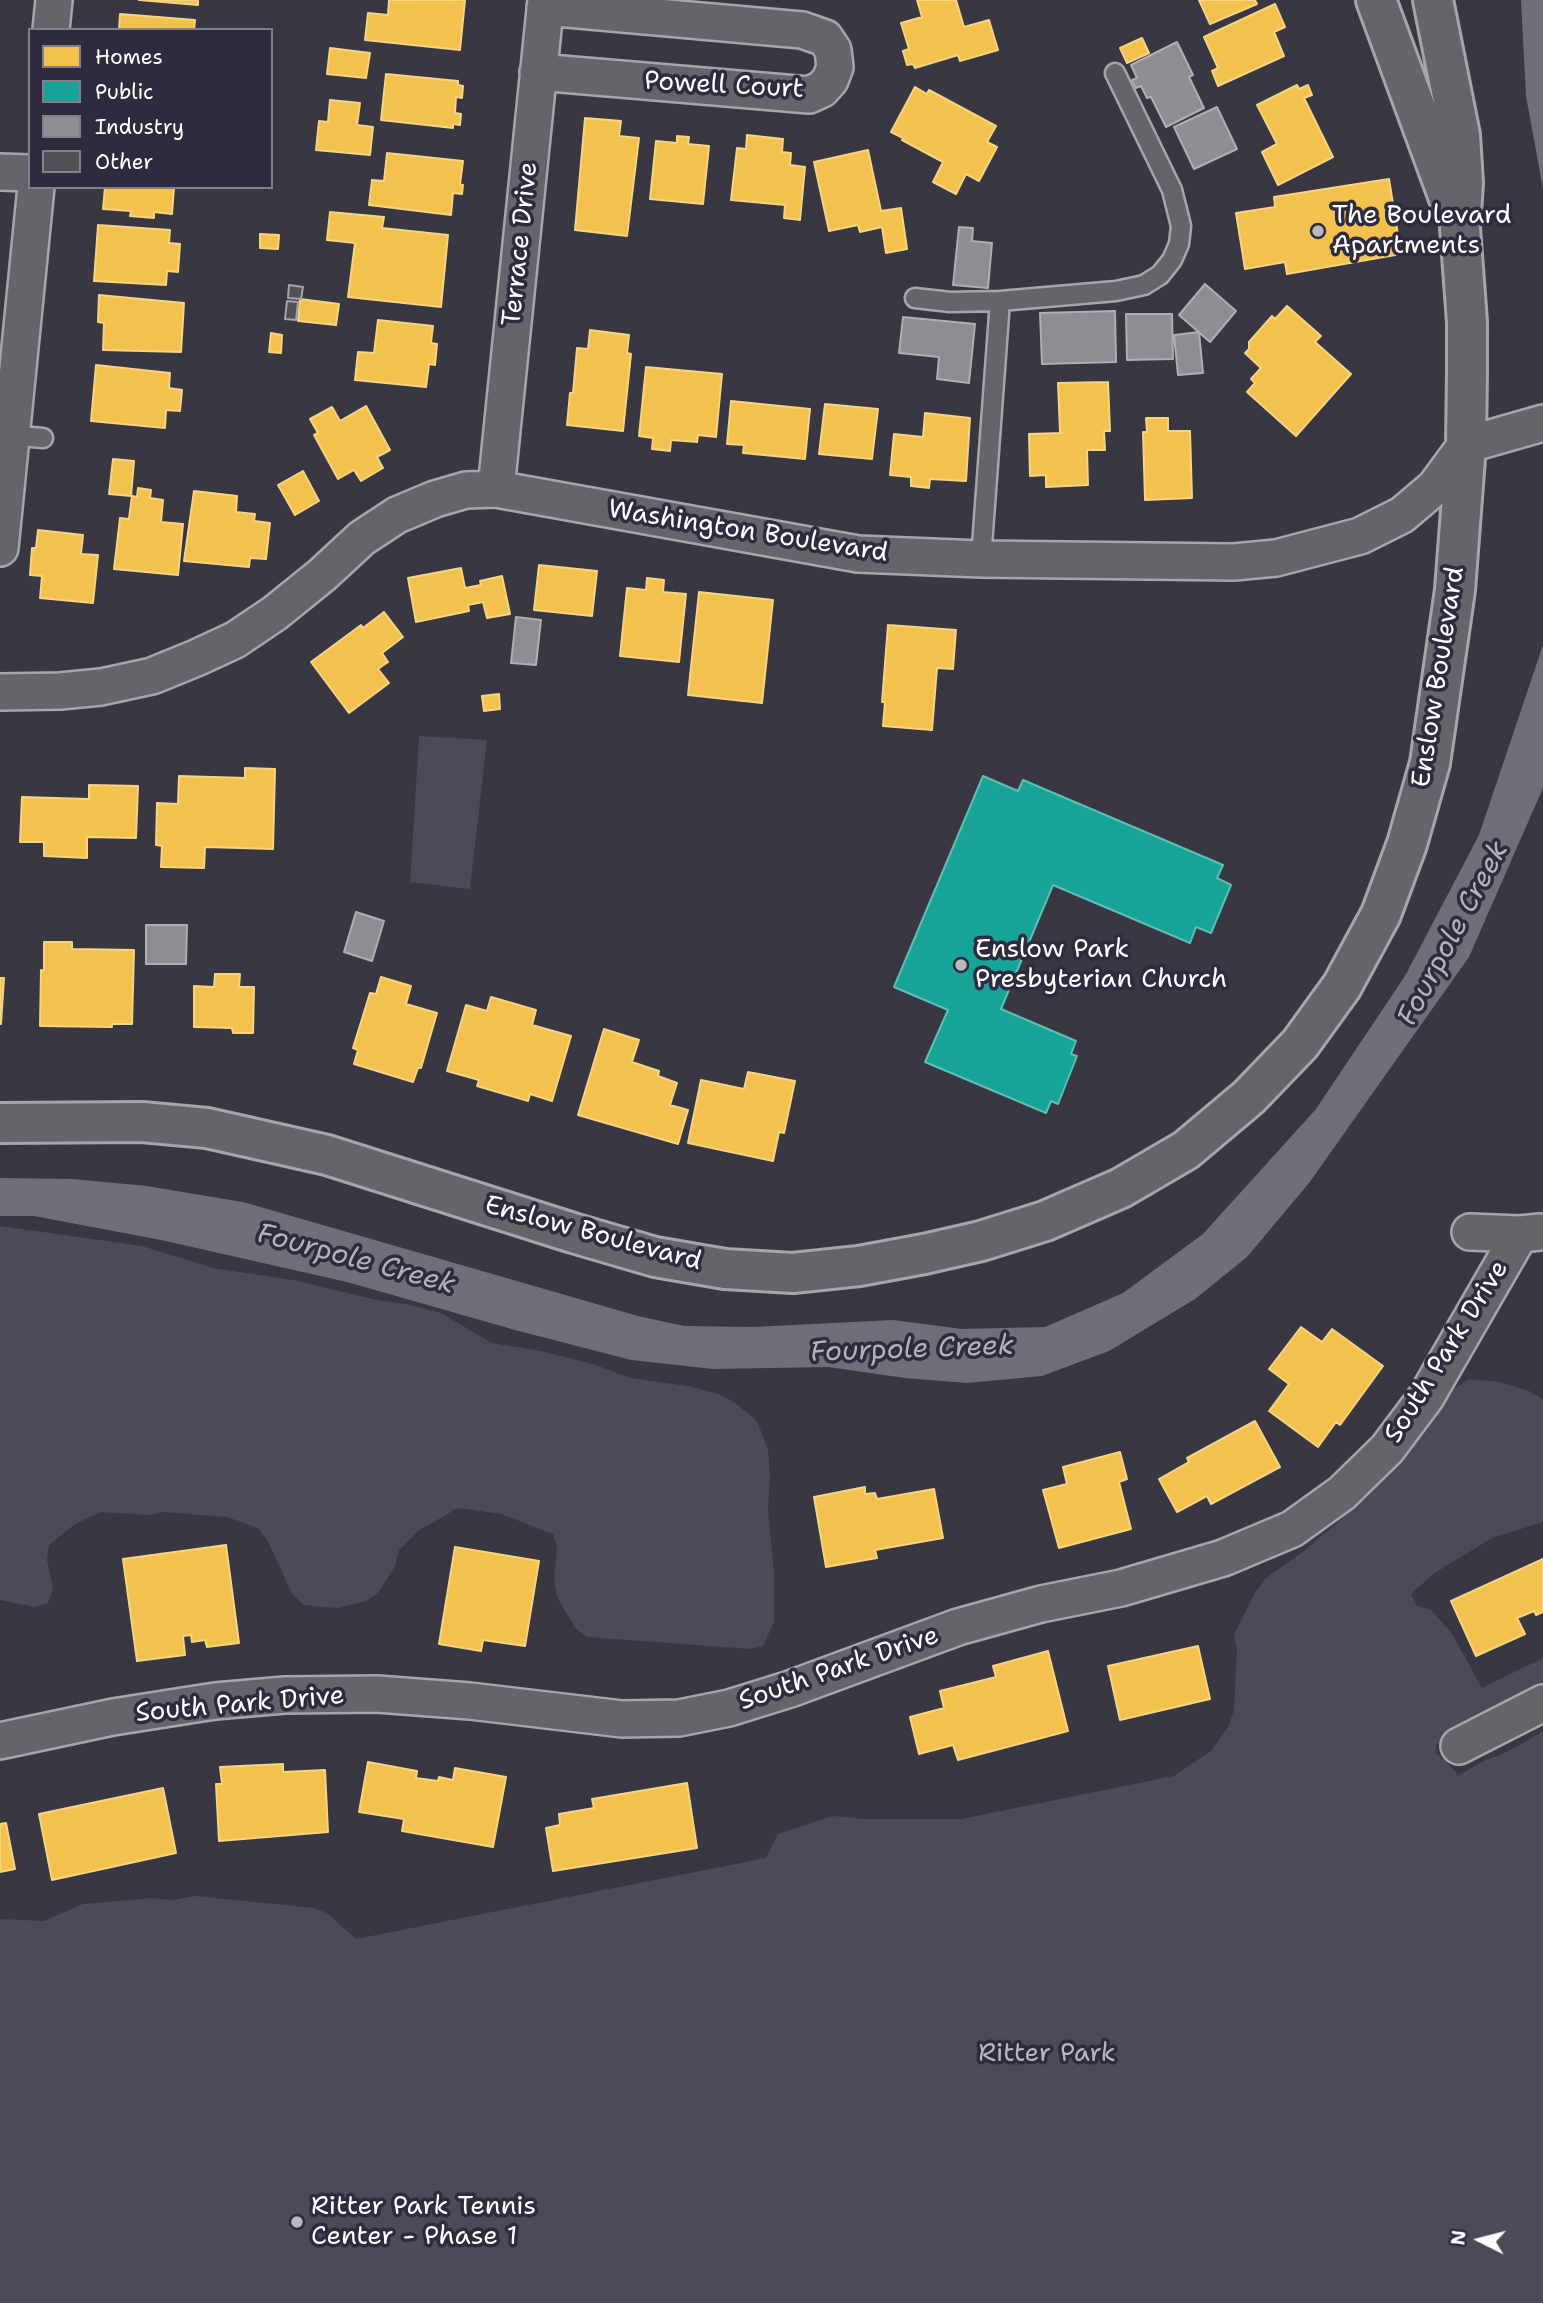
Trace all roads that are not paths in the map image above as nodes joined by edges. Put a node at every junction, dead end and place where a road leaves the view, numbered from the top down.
1 (54, 0) edge
2 (1376, 0) edge
3 (1433, 0) edge
4 (546, 4) edge
5 (51, 28) edge
6 (538, 72) junction
7 (1115, 73) dead end
8 (0, 172) edge
9 (28, 173) edge
10 (36, 189) edge
11 (1460, 228) junction
12 (915, 298) dead end
13 (1000, 301) junction
14 (1543, 423) edge
15 (18, 436) edge
16 (1466, 445) junction
17 (496, 489) junction
18 (0, 548) edge
19 (981, 559) junction
20 (0, 692) edge
21 (0, 1122) edge
22 (1470, 1232) dead end
23 (1531, 1233) edge
24 (1543, 1703) edge
25 (0, 1741) edge
26 (1459, 1746) dead end

1 - 5 street
2 - 11 street
3 - 11 street
4 - 6 street, Terrace Drive
4 - 6 street, Powell Court
6 - 17 street, Terrace Drive
7 - 13 lane
8 - 9 street
10 - 15 street
11 - 16 street
12 - 13 lane
13 - 19 lane
14 - 16 street
15 - 18 street
16 - 19 street, Washington Boulevard
16 - 21 street, Enslow Boulevard
17 - 19 street, Washington Boulevard
17 - 20 street, Washington Boulevard
22 - 23 street
23 - 25 street, South Park Drive
24 - 26 street

